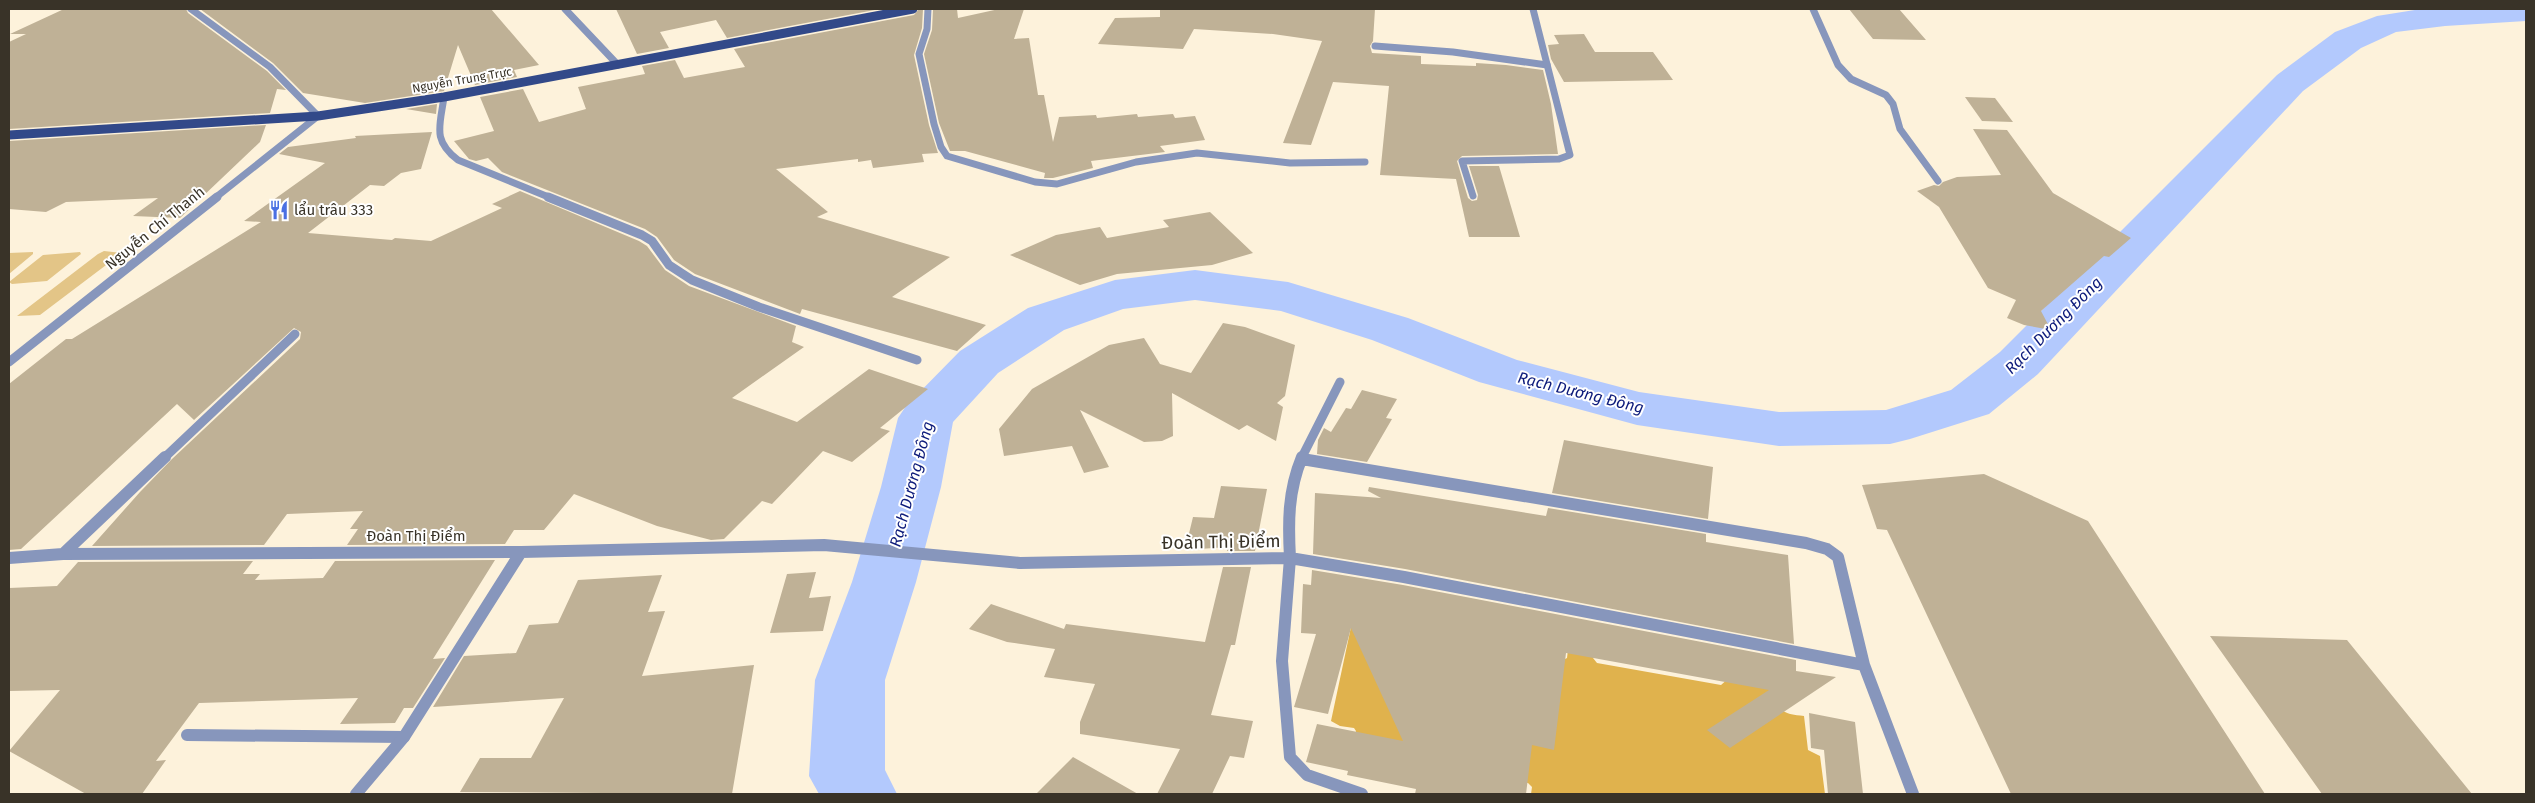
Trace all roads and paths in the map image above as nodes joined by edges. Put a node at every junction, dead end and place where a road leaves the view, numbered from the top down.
1 (191, 9) edge
2 (565, 9) edge
3 (913, 9) edge
4 (928, 9) edge
5 (1533, 9) edge
6 (1813, 9) edge
7 (1375, 46) dead end
8 (618, 65) junction
9 (1546, 65) junction
10 (444, 96) junction
11 (318, 116) junction
12 (9, 135) edge
13 (1365, 162) dead end
14 (1938, 181) dead end
15 (1473, 196) dead end
16 (295, 334) dead end
17 (917, 360) dead end
18 (9, 362) edge
19 (1340, 382) dead end
20 (1302, 459) junction
21 (521, 552) junction
22 (63, 554) junction
23 (9, 558) edge
24 (1290, 558) junction
25 (1864, 665) junction
26 (187, 735) dead end
27 (404, 737) junction
28 (356, 794) edge
29 (1362, 794) edge
30 (1913, 794) edge

1 - 11 street
2 - 8 street
3 - 8 main road, Nguyễn Trung Trực
4 - 13 street
5 - 9 street
6 - 14 street
7 - 9 street
8 - 10 main road, Nguyễn Trung Trực
9 - 15 street
10 - 11 main road, Nguyễn Trung Trực
10 - 17 street
11 - 12 main road, Nguyễn Trung Trực
11 - 18 street, Nguyễn Chí Thanh
16 - 22 street
19 - 20 street
20 - 24 street
20 - 25 street
21 - 22 street, Đoàn Thị Điểm
21 - 24 street, Đoàn Thị Điểm
21 - 27 street
22 - 23 street, Đoàn Thị Điểm
24 - 25 street
24 - 29 street, Đoàn Thị Điểm
25 - 30 street
26 - 27 street
27 - 28 street

